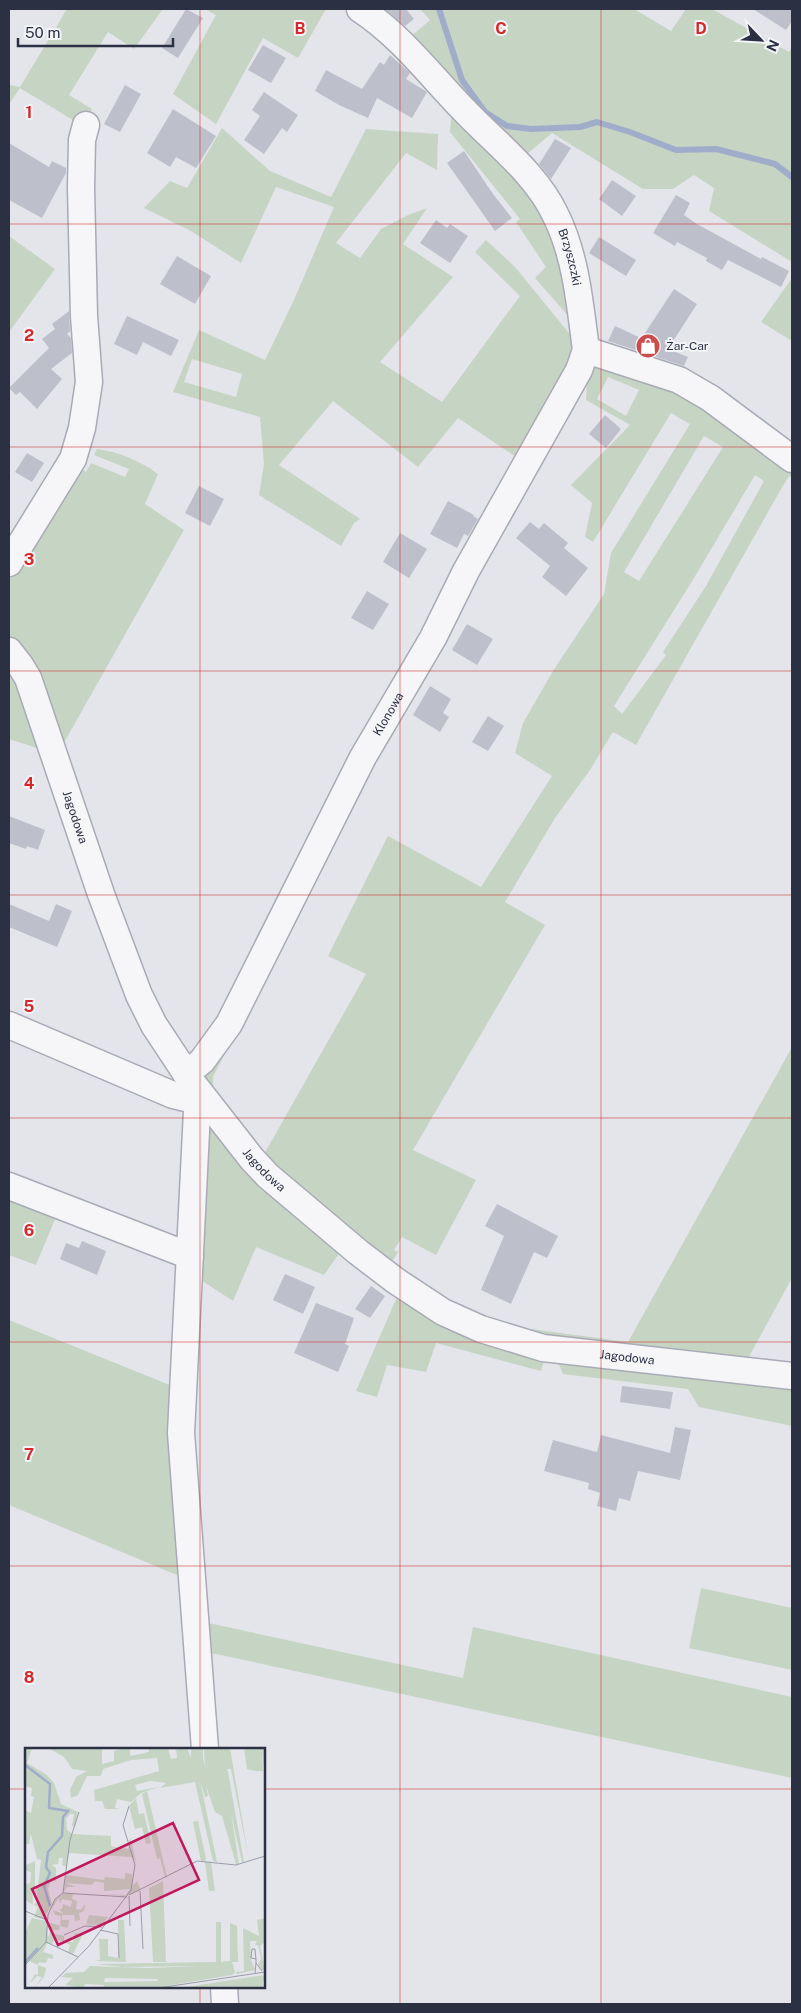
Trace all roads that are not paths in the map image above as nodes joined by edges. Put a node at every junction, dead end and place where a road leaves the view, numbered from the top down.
1 (360, 9) edge
2 (86, 125) dead end
3 (586, 350) junction
4 (792, 459) edge
5 (9, 563) edge
6 (9, 651) edge
7 (9, 1025) edge
8 (195, 1088) junction
9 (9, 1186) edge
10 (190, 1256) junction
11 (792, 1376) edge
12 (204, 1748) edge
13 (224, 1988) edge
14 (225, 2004) edge

1 - 3 street, Brzyszczki
2 - 5 street
3 - 4 street
3 - 8 street, Klonowa
6 - 8 street, Jagodowa
7 - 8 street
8 - 10 street
8 - 11 street, Jagodowa
9 - 10 street
10 - 12 street
13 - 14 street

